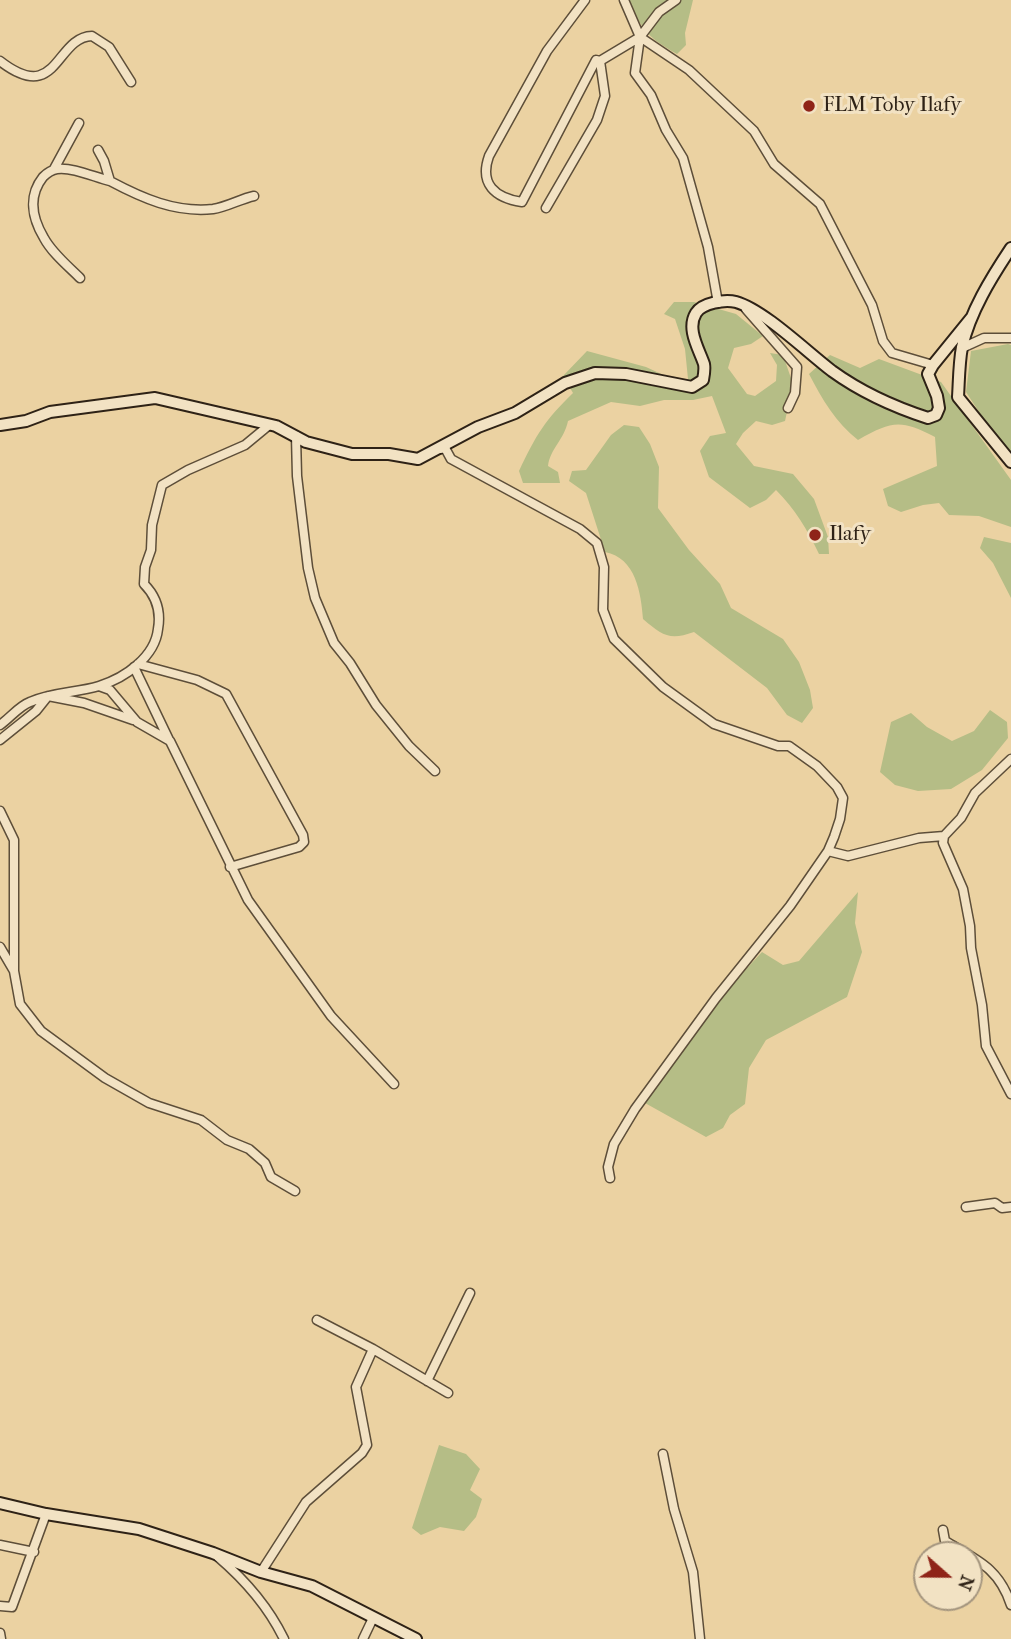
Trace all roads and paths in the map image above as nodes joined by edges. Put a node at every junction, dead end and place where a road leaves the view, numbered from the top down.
1 (584, 0) edge
2 (624, 0) edge
3 (658, 0) edge
4 (676, 0) edge
5 (659, 12) junction
6 (640, 37) junction
7 (0, 61) edge
8 (600, 61) junction
9 (131, 82) dead end
10 (79, 123) dead end
11 (98, 150) dead end
12 (54, 169) junction
13 (110, 181) junction
14 (254, 196) dead end
15 (547, 208) dead end
16 (1011, 248) edge
17 (80, 278) dead end
18 (719, 303) junction
19 (744, 307) junction
20 (972, 317) junction
21 (1011, 338) edge
22 (962, 348) junction
23 (933, 365) junction
24 (788, 408) dead end
25 (0, 425) edge
26 (268, 426) junction
27 (296, 436) junction
28 (434, 452) junction
29 (1011, 462) edge
30 (136, 666) junction
31 (99, 686) junction
32 (48, 696) junction
33 (136, 722) junction
34 (0, 725) edge
35 (0, 740) edge
36 (170, 741) junction
37 (1011, 759) edge
38 (435, 771) dead end
39 (0, 811) edge
40 (944, 836) junction
41 (828, 850) junction
42 (230, 867) junction
43 (0, 947) edge
44 (14, 971) junction
45 (394, 1084) dead end
46 (1011, 1094) edge
47 (610, 1178) dead end
48 (295, 1191) dead end
49 (966, 1207) dead end
50 (1011, 1207) edge
51 (470, 1293) dead end
52 (317, 1320) dead end
53 (373, 1349) junction
54 (427, 1381) junction
55 (448, 1393) dead end
56 (663, 1454) dead end
57 (0, 1503) edge
58 (46, 1514) junction
59 (943, 1530) dead end
60 (0, 1545) edge
61 (34, 1552) junction
62 (213, 1553) junction
63 (261, 1572) junction
64 (1011, 1605) edge
65 (0, 1606) edge
66 (373, 1618) junction
67 (0, 1633) edge
68 (1, 1639) edge
69 (284, 1639) edge
70 (363, 1639) edge
71 (416, 1639) edge
72 (700, 1639) edge

1 - 8 street
2 - 6 street
3 - 5 street
4 - 5 street
5 - 6 street
6 - 8 street
6 - 18 street
6 - 23 street
7 - 9 street
8 - 15 street
10 - 12 street
11 - 13 street
12 - 13 street
12 - 17 street
13 - 14 street
16 - 20 street
18 - 19 street
18 - 28 street
19 - 23 street
19 - 24 street
20 - 22 street
20 - 23 street
21 - 22 street
22 - 29 street
25 - 26 street
26 - 27 street
26 - 30 street
27 - 28 street
27 - 38 street
28 - 41 street
30 - 31 street
30 - 36 street
30 - 42 street
31 - 32 street
31 - 33 street
32 - 33 street
32 - 34 street
32 - 35 street
33 - 36 street
36 - 42 street
37 - 40 street
39 - 44 street
40 - 41 street
40 - 46 street
41 - 47 street
42 - 45 street
43 - 44 street
44 - 48 street
49 - 50 street
51 - 54 street
52 - 53 street
53 - 54 street
53 - 63 street
54 - 55 street
56 - 72 street
57 - 58 street
58 - 61 street
58 - 62 street
59 - 64 street
60 - 61 street
61 - 65 street
62 - 63 street
62 - 69 street
63 - 66 street
66 - 70 street
66 - 71 street
67 - 68 street

